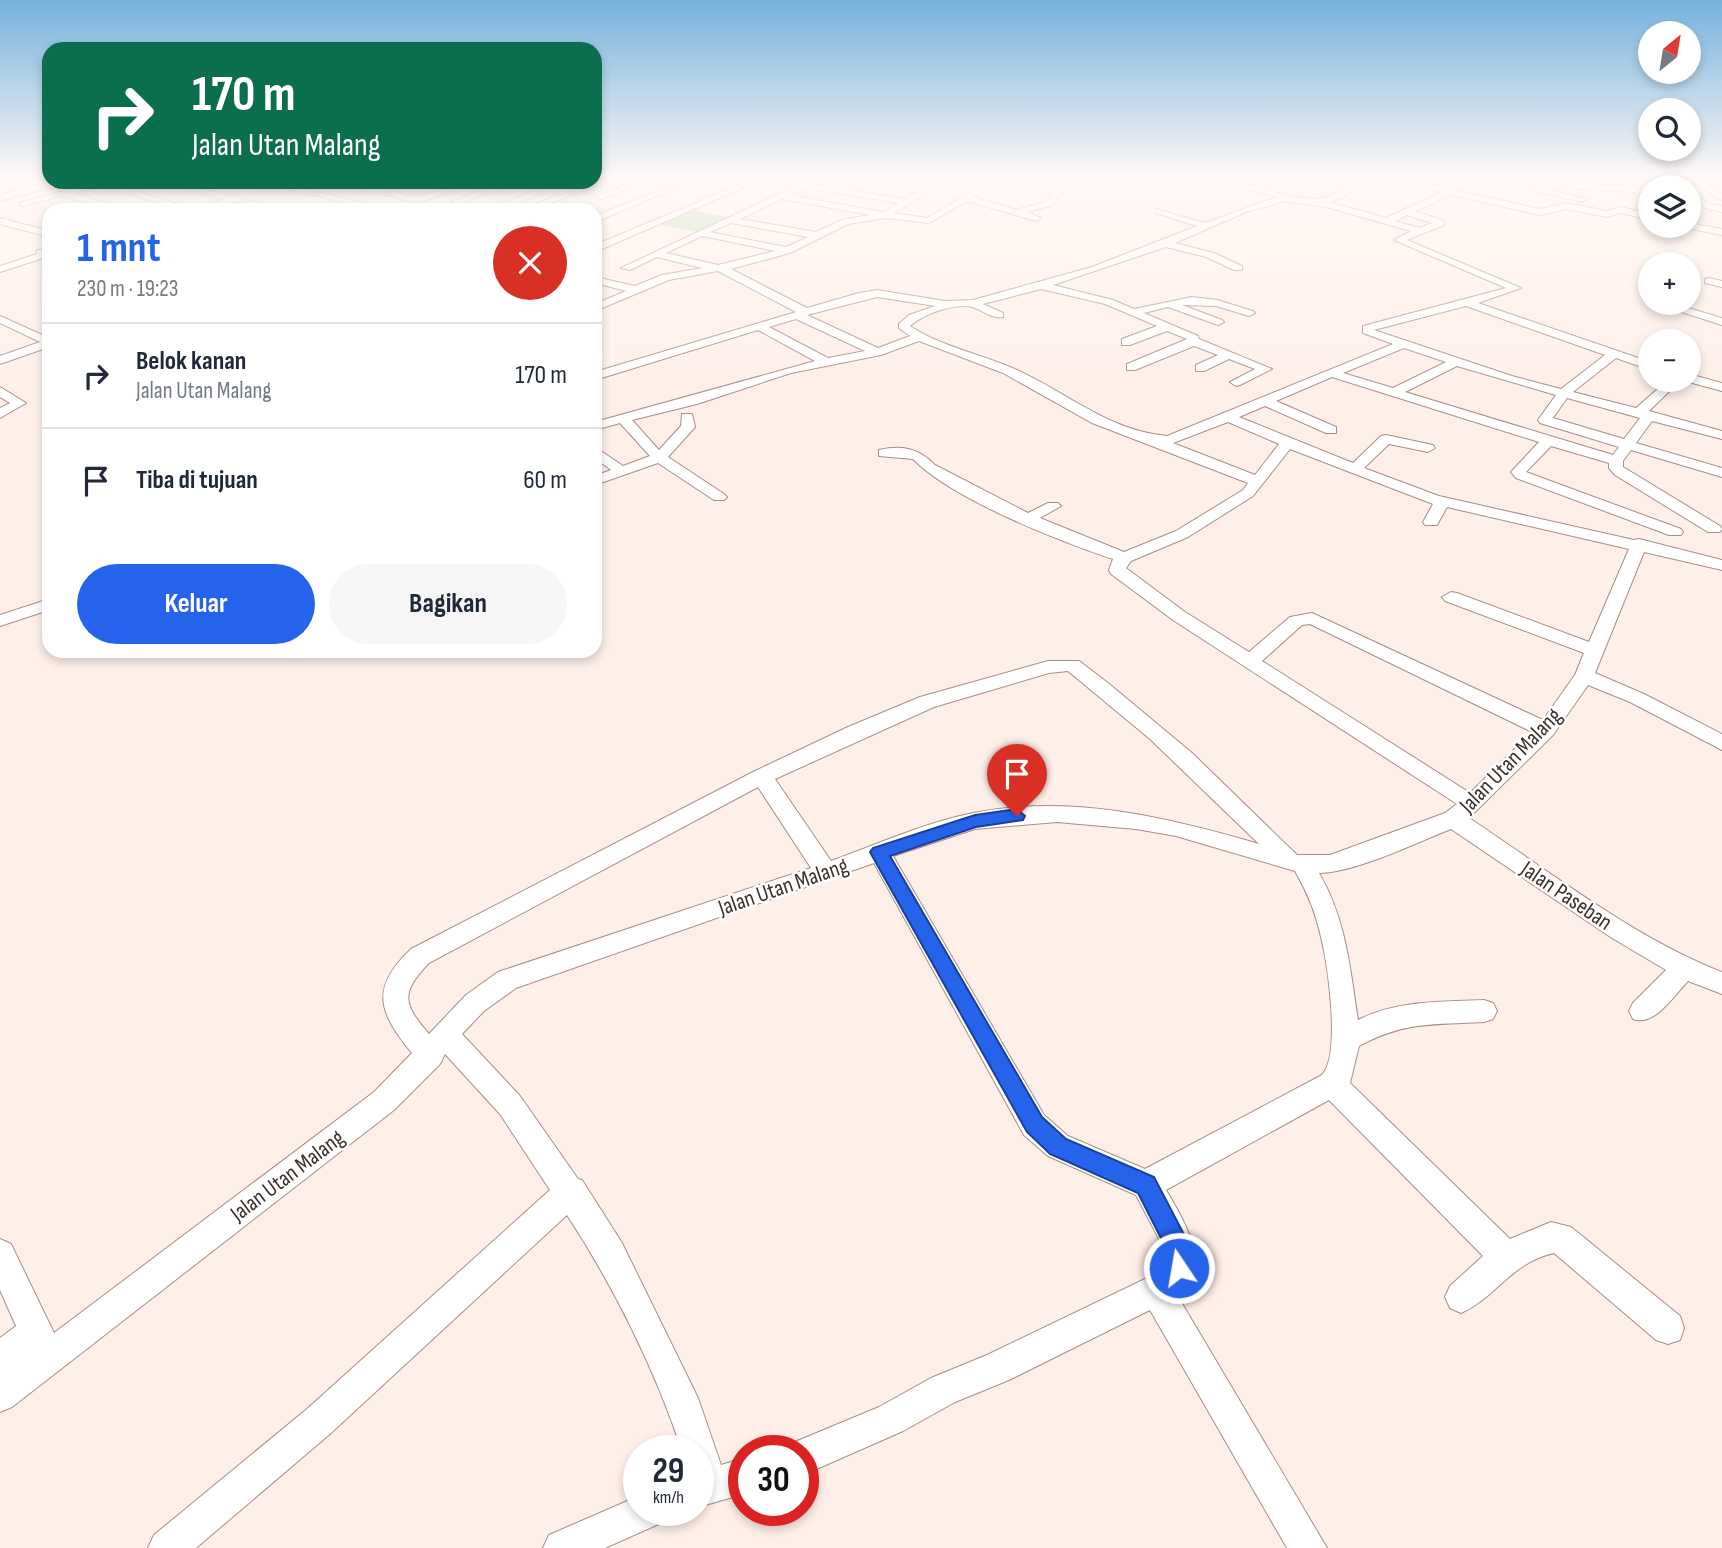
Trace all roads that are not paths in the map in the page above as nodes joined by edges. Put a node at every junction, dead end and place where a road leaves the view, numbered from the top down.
1 (663, 250) edge
2 (788, 250) edge
3 (1147, 250) edge
4 (1191, 250) edge
5 (1220, 250) edge
6 (1424, 250) edge
7 (655, 254) junction
8 (731, 254) dead end
9 (1210, 255) junction
10 (42, 256) edge
11 (757, 260) junction
12 (1059, 267) dead end
13 (721, 268) junction
14 (1238, 268) dead end
15 (0, 269) edge
16 (652, 274) dead end
17 (1075, 274) junction
18 (681, 275) junction
19 (666, 277) junction
20 (1709, 281) dead end
21 (602, 282) edge
22 (1722, 284) edge
23 (1038, 285) junction
24 (633, 289) junction
25 (602, 301) edge
26 (972, 303) junction
27 (1169, 303) junction
28 (1467, 303) junction
29 (951, 305) junction
30 (1134, 312) junction
31 (801, 313) junction
32 (1249, 313) dead end
33 (999, 315) dead end
34 (1700, 315) edge
35 (0, 319) edge
36 (1218, 322) dead end
37 (1722, 322) edge
38 (759, 326) junction
39 (1168, 326) junction
40 (919, 337) junction
41 (42, 339) edge
42 (1192, 341) junction
43 (1126, 342) dead end
44 (1403, 344) junction
45 (42, 345) edge
46 (877, 352) junction
47 (1614, 354) junction
48 (1229, 355) junction
49 (0, 360) edge
50 (826, 362) junction
51 (1455, 362) junction
52 (1638, 362) edge
53 (1131, 367) dead end
54 (1200, 368) dead end
55 (1331, 373) junction
56 (602, 374) edge
57 (1701, 381) edge
58 (1236, 382) dead end
59 (1722, 387) edge
60 (0, 391) edge
61 (1664, 392) edge
62 (1393, 393) junction
63 (1563, 394) junction
64 (1267, 402) junction
65 (0, 414) edge
66 (1644, 414) junction
67 (687, 417) dead end
68 (1228, 417) junction
69 (623, 418) junction
70 (602, 424) edge
71 (1331, 430) dead end
72 (1722, 435) edge
73 (1155, 441) junction
74 (1547, 442) junction
75 (1287, 443) junction
76 (1626, 444) junction
77 (1428, 447) dead end
78 (884, 453) dead end
79 (602, 456) edge
80 (659, 458) junction
81 (1616, 461) junction
82 (1354, 470) junction
83 (622, 472) junction
84 (1722, 473) edge
85 (602, 479) edge
86 (1257, 481) junction
87 (719, 497) dead end
88 (1443, 502) junction
89 (1053, 506) dead end
90 (1027, 519) junction
91 (1431, 522) dead end
92 (1718, 529) edge
93 (1675, 531) junction
94 (1639, 544) junction
95 (1125, 558) junction
96 (1722, 565) edge
97 (1451, 597) dead end
98 (42, 606) edge
99 (0, 621) edge
100 (1595, 651) junction
101 (1251, 660) junction
102 (1584, 676) junction
103 (1546, 730) junction
104 (1722, 743) edge
105 (762, 776) junction
106 (1462, 811) junction
107 (879, 852) junction
108 (1297, 863) junction
109 (826, 872) junction
110 (1684, 968) junction
111 (1722, 983) edge
112 (1484, 1011) dead end
113 (1642, 1011) dead end
114 (1347, 1039) junction
115 (438, 1045) junction
116 (1332, 1084) junction
117 (1146, 1185) junction
118 (570, 1191) junction
119 (0, 1255) edge
120 (1506, 1257) junction
121 (1156, 1290) junction
122 (1461, 1297) dead end
123 (1668, 1328) dead end
124 (42, 1345) junction
125 (0, 1359) edge
126 (0, 1395) edge
127 (819, 1450) edge
128 (717, 1483) edge
129 (623, 1521) edge
130 (167, 1548) edge
131 (562, 1548) edge
132 (1308, 1548) edge

1 - 7 street
2 - 11 street
3 - 17 street
4 - 9 street
5 - 9 street
6 - 28 street
7 - 13 street
7 - 18 street
8 - 11 street
9 - 14 street
10 - 15 street
11 - 13 street
12 - 17 street
13 - 18 street
13 - 31 street
16 - 19 street
17 - 23 street
18 - 19 street
19 - 24 street
20 - 22 street
21 - 24 street
23 - 26 street
23 - 30 street
24 - 25 street
26 - 29 street
26 - 33 street
27 - 30 street
27 - 32 street
27 - 36 street
28 - 44 street
28 - 47 street
29 - 31 street
29 - 40 street
30 - 39 street
31 - 38 street
31 - 46 street
34 - 37 street
35 - 41 street
38 - 50 street
38 - 56 street
39 - 42 street
39 - 43 street
40 - 46 street
40 - 73 street
42 - 48 street
42 - 53 street
44 - 51 street
44 - 55 street
45 - 49 street
46 - 50 street
47 - 52 street
47 - 63 street
48 - 54 street
48 - 58 street
50 - 69 street
51 - 62 street
51 - 63 street
55 - 62 street
55 - 64 street
57 - 59 street
60 - 65 street
61 - 66 street
62 - 74 street
63 - 66 street
63 - 76 street
64 - 68 street
64 - 71 street
66 - 72 street
66 - 76 street
67 - 80 street
68 - 73 street
68 - 75 street
69 - 70 street
69 - 80 street
73 - 86 street
74 - 81 street
74 - 93 street
75 - 82 street
75 - 86 street
76 - 81 street
76 - 84 street
77 - 82 street
78 - 90 street
79 - 83 street
80 - 83 street
80 - 87 street
81 - 92 street
82 - 88 street
83 - 85 street
86 - 95 street
88 - 91 street
88 - 94 street
89 - 90 street
90 - 95 street
92 - 93 street
93 - 94 street
94 - 96 street
94 - 100 street, Jalan Utan Malang
95 - 101 street, Jalan Paseban
97 - 100 street
98 - 99 street
100 - 102 street, Jalan Utan Malang
101 - 103 street
101 - 106 street, Jalan Paseban
102 - 103 street, Jalan Utan Malang
102 - 104 street
103 - 106 street, Jalan Utan Malang
105 - 108 street
105 - 109 street
105 - 115 street
106 - 108 street, Jalan Utan Malang
106 - 110 street, Jalan Paseban
107 - 108 street, Jalan Utan Malang
107 - 109 street, Jalan Utan Malang
107 - 117 street
108 - 114 street
109 - 115 street, Jalan Utan Malang
110 - 111 street, Jalan Paseban
110 - 113 street
112 - 114 street
114 - 116 street
115 - 118 street
115 - 124 street, Jalan Utan Malang
116 - 117 street
116 - 120 street
117 - 121 street
118 - 128 street
118 - 130 street
119 - 124 street
120 - 122 street
120 - 123 street
121 - 127 street
121 - 132 street
124 - 125 street
124 - 126 street, Jalan Utan Malang
129 - 131 street

